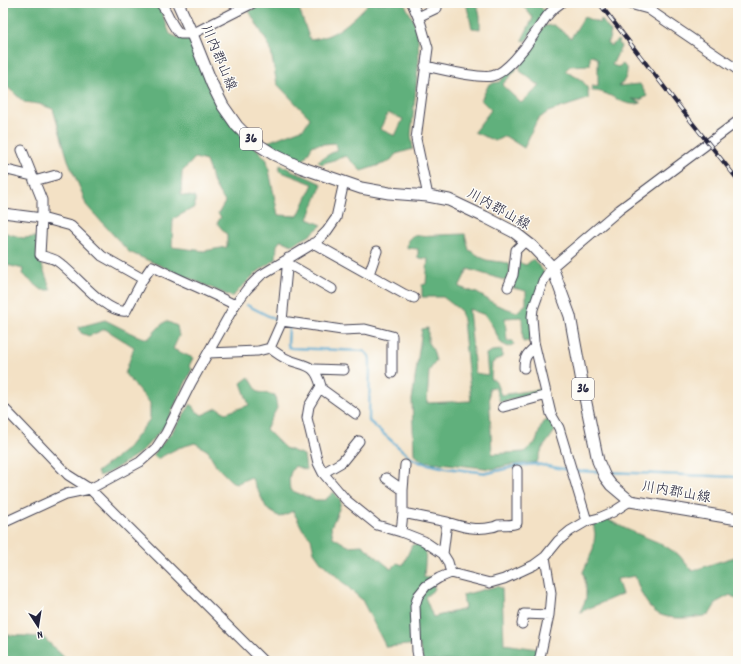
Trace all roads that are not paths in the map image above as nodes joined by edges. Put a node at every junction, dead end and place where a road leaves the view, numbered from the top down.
1 (160, 3) edge
2 (178, 3) edge
3 (253, 3) edge
4 (412, 3) edge
5 (561, 3) edge
6 (626, 3) edge
7 (648, 6) edge
8 (437, 8) dead end
9 (418, 17) junction
10 (192, 34) junction
11 (425, 66) junction
12 (738, 70) edge
13 (738, 120) edge
14 (22, 150) dead end
15 (3, 170) edge
16 (56, 175) dead end
17 (33, 178) junction
18 (344, 182) junction
19 (428, 196) junction
20 (3, 213) edge
21 (42, 218) junction
22 (525, 241) junction
23 (313, 243) junction
24 (376, 251) dead end
25 (288, 260) junction
26 (552, 267) junction
27 (369, 274) junction
28 (143, 279) junction
29 (508, 287) dead end
30 (332, 289) dead end
31 (414, 298) dead end
32 (235, 306) junction
33 (282, 322) junction
34 (535, 347) junction
35 (270, 348) junction
36 (208, 354) junction
37 (524, 368) dead end
38 (314, 369) junction
39 (344, 370) dead end
40 (392, 373) dead end
41 (320, 388) junction
42 (547, 395) junction
43 (3, 407) edge
44 (503, 407) dead end
45 (356, 414) dead end
46 (359, 441) dead end
47 (405, 465) dead end
48 (517, 470) dead end
49 (323, 472) junction
50 (386, 478) dead end
51 (90, 489) junction
52 (404, 490) junction
53 (630, 501) junction
54 (403, 513) junction
55 (738, 519) edge
56 (587, 521) junction
57 (447, 522) junction
58 (3, 523) edge
59 (401, 532) junction
60 (443, 554) junction
61 (545, 557) junction
62 (451, 574) junction
63 (549, 615) junction
64 (522, 624) dead end
65 (263, 661) edge
66 (419, 661) edge
67 (541, 661) edge

1 - 10 street
2 - 10 main road, 川内郡山線 / 36
3 - 10 street
4 - 9 street
5 - 11 street
6 - 7 street
7 - 12 street
8 - 9 street
9 - 11 street
10 - 18 main road, 川内郡山線 / 36
11 - 19 street
13 - 26 street
14 - 17 street
15 - 17 street
16 - 17 street
17 - 21 street
18 - 19 main road, 川内郡山線 / 36
18 - 23 street
19 - 22 main road, 川内郡山線 / 36
20 - 21 street
21 - 28 street
21 - 28 street
22 - 26 main road, 川内郡山線 / 36
22 - 29 street
23 - 25 street
23 - 27 street
24 - 27 street
25 - 30 street
25 - 32 street
25 - 33 street
26 - 34 street
26 - 53 main road, 川内郡山線 / 36
27 - 31 street
28 - 32 street
32 - 36 street
33 - 35 street
33 - 40 street
34 - 37 street
34 - 42 street
35 - 36 street
35 - 38 street
36 - 51 street
38 - 39 street
38 - 41 street
41 - 45 street
41 - 49 street
42 - 44 street
42 - 56 street
43 - 51 street
46 - 49 street
47 - 52 street
48 - 57 street
49 - 59 street
50 - 52 street
51 - 58 street
51 - 65 street
52 - 54 street
53 - 55 main road, 川内郡山線
53 - 56 street
54 - 57 street
54 - 59 street
56 - 61 street
57 - 60 street
59 - 60 street
60 - 62 street
61 - 62 street
61 - 63 street
62 - 66 street
63 - 64 street
63 - 67 street

